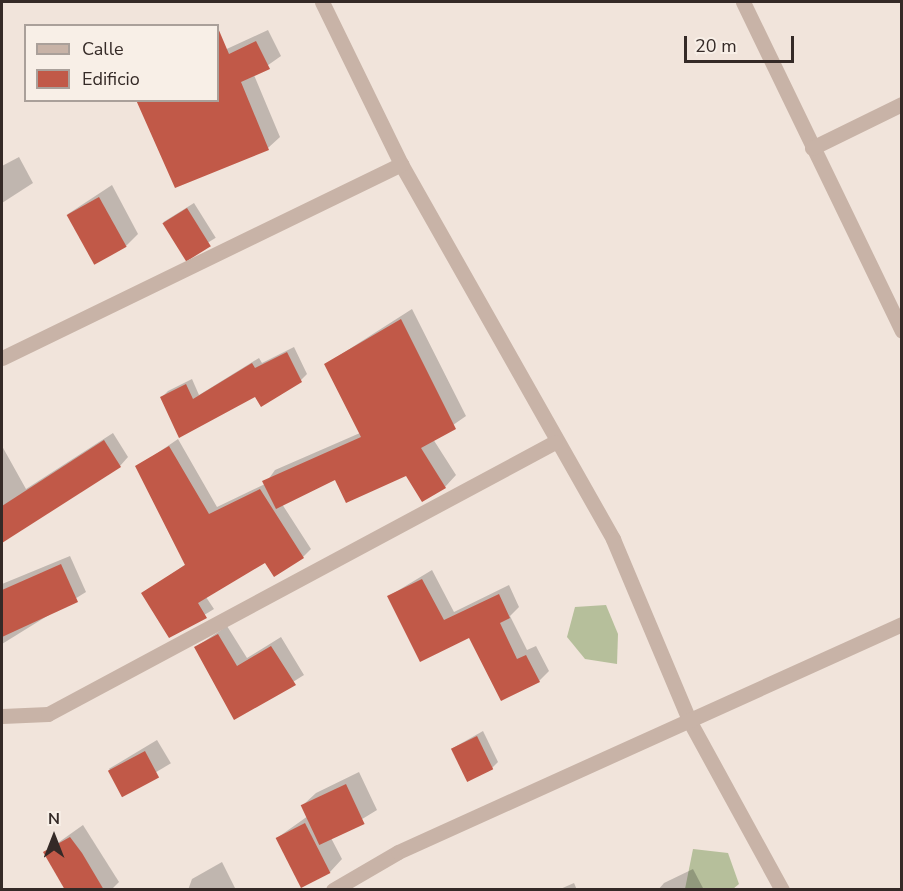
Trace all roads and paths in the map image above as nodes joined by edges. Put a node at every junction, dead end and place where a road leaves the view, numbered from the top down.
1 (322, 2) edge
2 (743, 2) edge
3 (902, 104) edge
4 (812, 148) junction
5 (401, 164) junction
6 (902, 331) edge
7 (2, 358) edge
8 (555, 442) junction
9 (902, 624) edge
10 (2, 716) edge
11 (690, 722) junction
12 (333, 890) edge
13 (782, 890) edge

1 - 5 street
2 - 4 street
3 - 4 street
4 - 6 street
5 - 7 street
5 - 8 street
8 - 10 street
8 - 11 street
9 - 11 street
11 - 12 street
11 - 13 street

